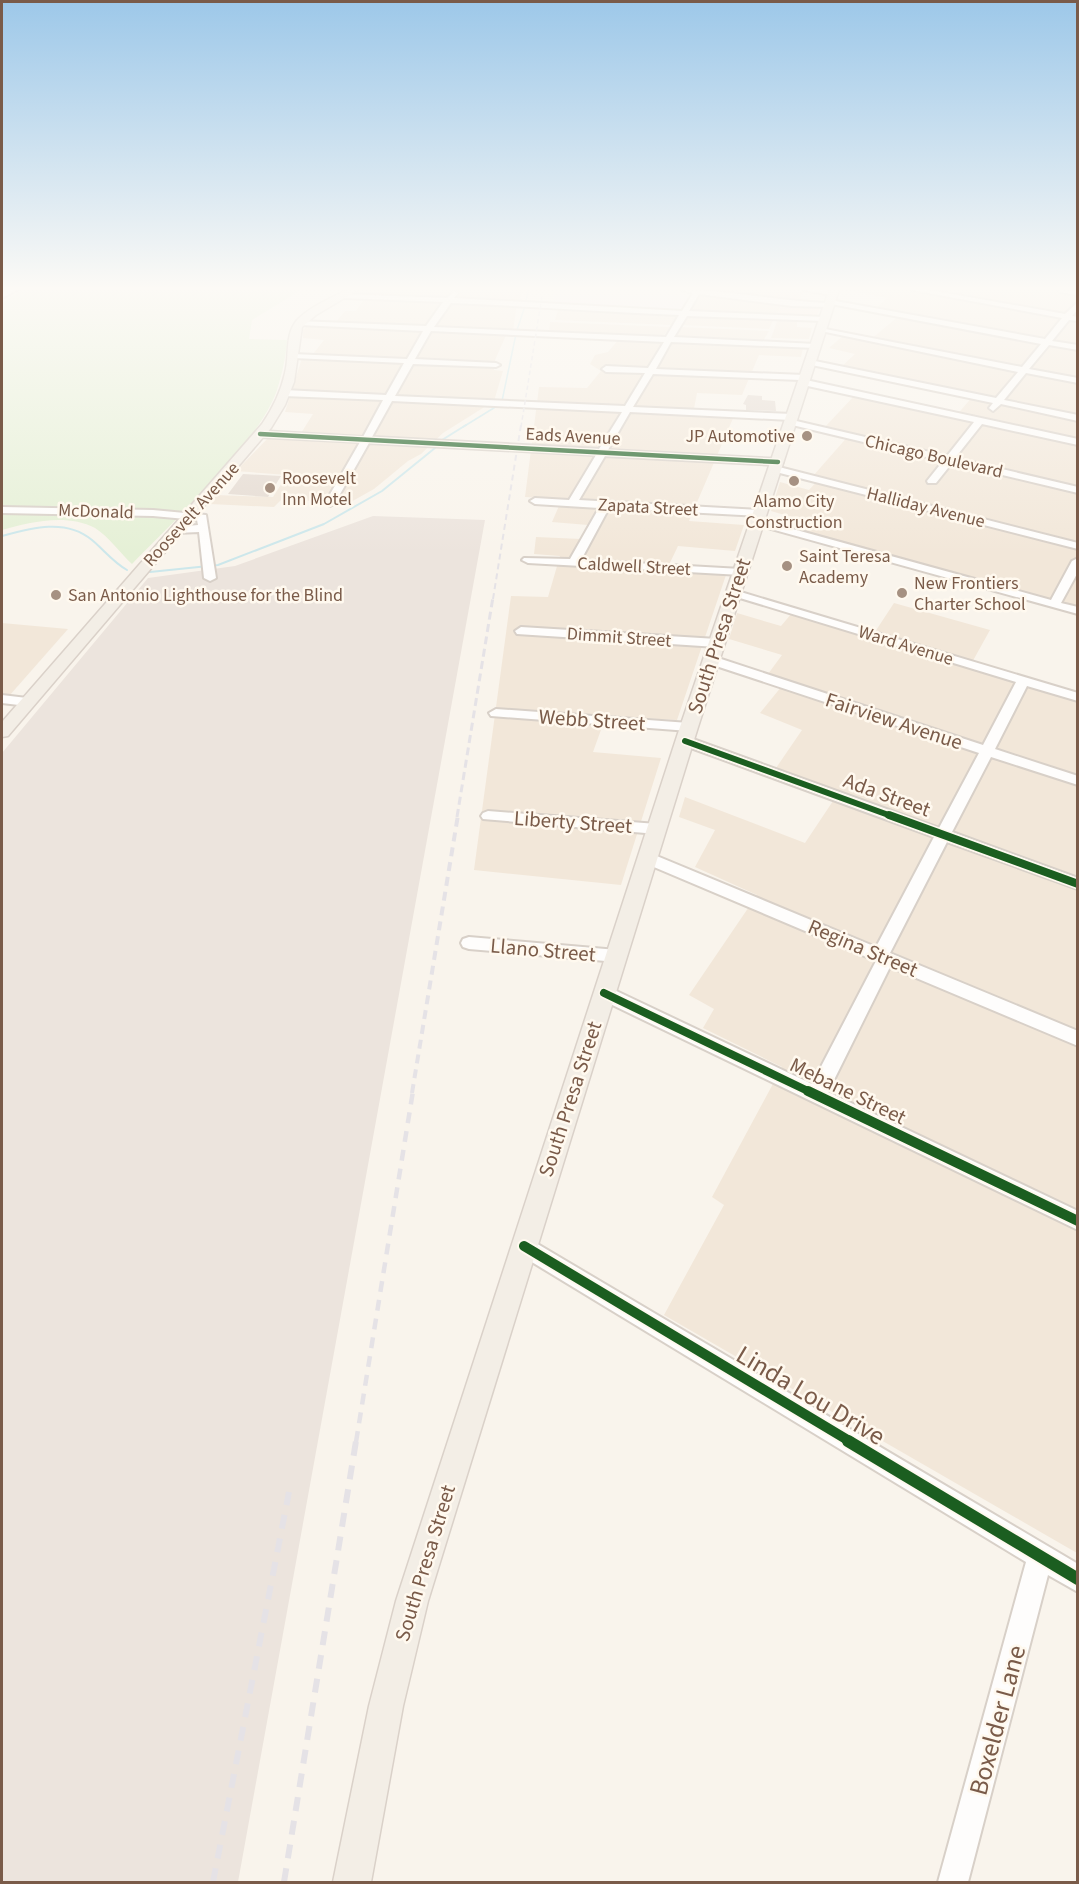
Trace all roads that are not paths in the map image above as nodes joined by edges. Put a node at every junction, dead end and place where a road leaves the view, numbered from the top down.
1 (288, 378) edge
2 (399, 378) edge
3 (646, 378) edge
4 (805, 378) edge
5 (904, 378) edge
6 (938, 378) edge
7 (1018, 378) edge
8 (1061, 378) edge
9 (1077, 381) edge
10 (284, 393) junction
11 (388, 398) junction
12 (999, 402) junction
13 (627, 409) junction
14 (1077, 418) edge
15 (791, 420) junction
16 (981, 421) junction
17 (260, 434) junction
18 (365, 440) junction
19 (1077, 442) edge
20 (601, 453) junction
21 (949, 459) junction
22 (776, 465) junction
23 (932, 481) dead end
24 (1077, 489) edge
25 (535, 501) dead end
26 (330, 503) dead end
27 (572, 503) junction
28 (606, 504) junction
29 (2, 510) edge
30 (190, 515) junction
31 (759, 518) junction
32 (204, 528) junction
33 (176, 530) junction
34 (1077, 546) edge
35 (528, 560) dead end
36 (1077, 561) edge
37 (574, 562) junction
38 (209, 571) dead end
39 (738, 583) junction
40 (1054, 604) junction
41 (1077, 611) edge
42 (521, 631) dead end
43 (714, 651) junction
44 (1024, 681) junction
45 (1077, 697) edge
46 (2, 699) edge
47 (27, 702) junction
48 (496, 713) dead end
49 (2, 732) edge
50 (687, 734) junction
51 (986, 751) junction
52 (1077, 781) edge
53 (488, 816) dead end
54 (657, 829) junction
55 (943, 835) junction
56 (647, 858) junction
57 (1077, 884) edge
58 (469, 943) dead end
59 (617, 956) junction
60 (883, 957) junction
61 (604, 993) junction
62 (1077, 1039) edge
63 (816, 1096) junction
64 (1077, 1221) edge
65 (524, 1246) junction
66 (1040, 1557) junction
67 (1077, 1579) edge
68 (352, 1882) edge
69 (953, 1882) edge

1 - 10 main road, Roosevelt Avenue
2 - 11 street
3 - 13 street
4 - 15 main road, South Presa Street
5 - 16 street
6 - 12 street
7 - 12 street
8 - 9 street
10 - 11 street, Chicago Boulevard
10 - 17 main road, Roosevelt Avenue
11 - 13 street, Chicago Boulevard
11 - 18 street
12 - 14 street
12 - 16 street
13 - 15 street, Chicago Boulevard
13 - 20 street
15 - 21 street, Chicago Boulevard
15 - 22 main road, South Presa Street
16 - 19 street
16 - 21 street
17 - 18 street, Eads Avenue
17 - 30 main road, Roosevelt Avenue
18 - 20 street, Eads Avenue
18 - 26 street
20 - 22 street, Eads Avenue
20 - 27 street
21 - 23 street
21 - 24 street, Chicago Boulevard
22 - 31 main road, South Presa Street
22 - 34 street, Halliday Avenue
25 - 27 street, Zapata Street
27 - 28 street, Zapata Street
28 - 31 street, Zapata Street
28 - 37 street
29 - 30 street, McDonald
30 - 32 street
30 - 33 main road, Roosevelt Avenue
31 - 39 main road, South Presa Street
31 - 40 street, Zapata Street
32 - 33 street
32 - 38 street
33 - 47 main road, Roosevelt Avenue
35 - 37 street, Caldwell Street
36 - 40 street
37 - 39 street, Caldwell Street
39 - 43 main road, South Presa Street
39 - 44 street, Ward Avenue
40 - 41 street, Zapata Street
42 - 43 street, Dimmit Street
43 - 50 main road, South Presa Street
43 - 51 street, Fairview Avenue
44 - 45 street, Ward Avenue
44 - 51 street
46 - 47 street
47 - 49 main road, Roosevelt Avenue
48 - 50 street, Webb Street
50 - 54 main road, South Presa Street
50 - 55 street, Ada Street
51 - 52 street, Fairview Avenue
51 - 55 street
53 - 54 street, Liberty Street
54 - 56 main road, South Presa Street
55 - 57 street, Ada Street
55 - 60 street
56 - 59 main road, South Presa Street
56 - 60 street, Regina Street
58 - 59 street, Llano Street
59 - 61 main road, South Presa Street
60 - 62 street, Regina Street
60 - 63 street
61 - 63 street, Mebane Street
61 - 65 main road, South Presa Street
63 - 64 street, Mebane Street
65 - 66 street, Linda Lou Drive
65 - 68 main road, South Presa Street
66 - 67 street, Linda Lou Drive
66 - 69 street, Boxelder Lane

